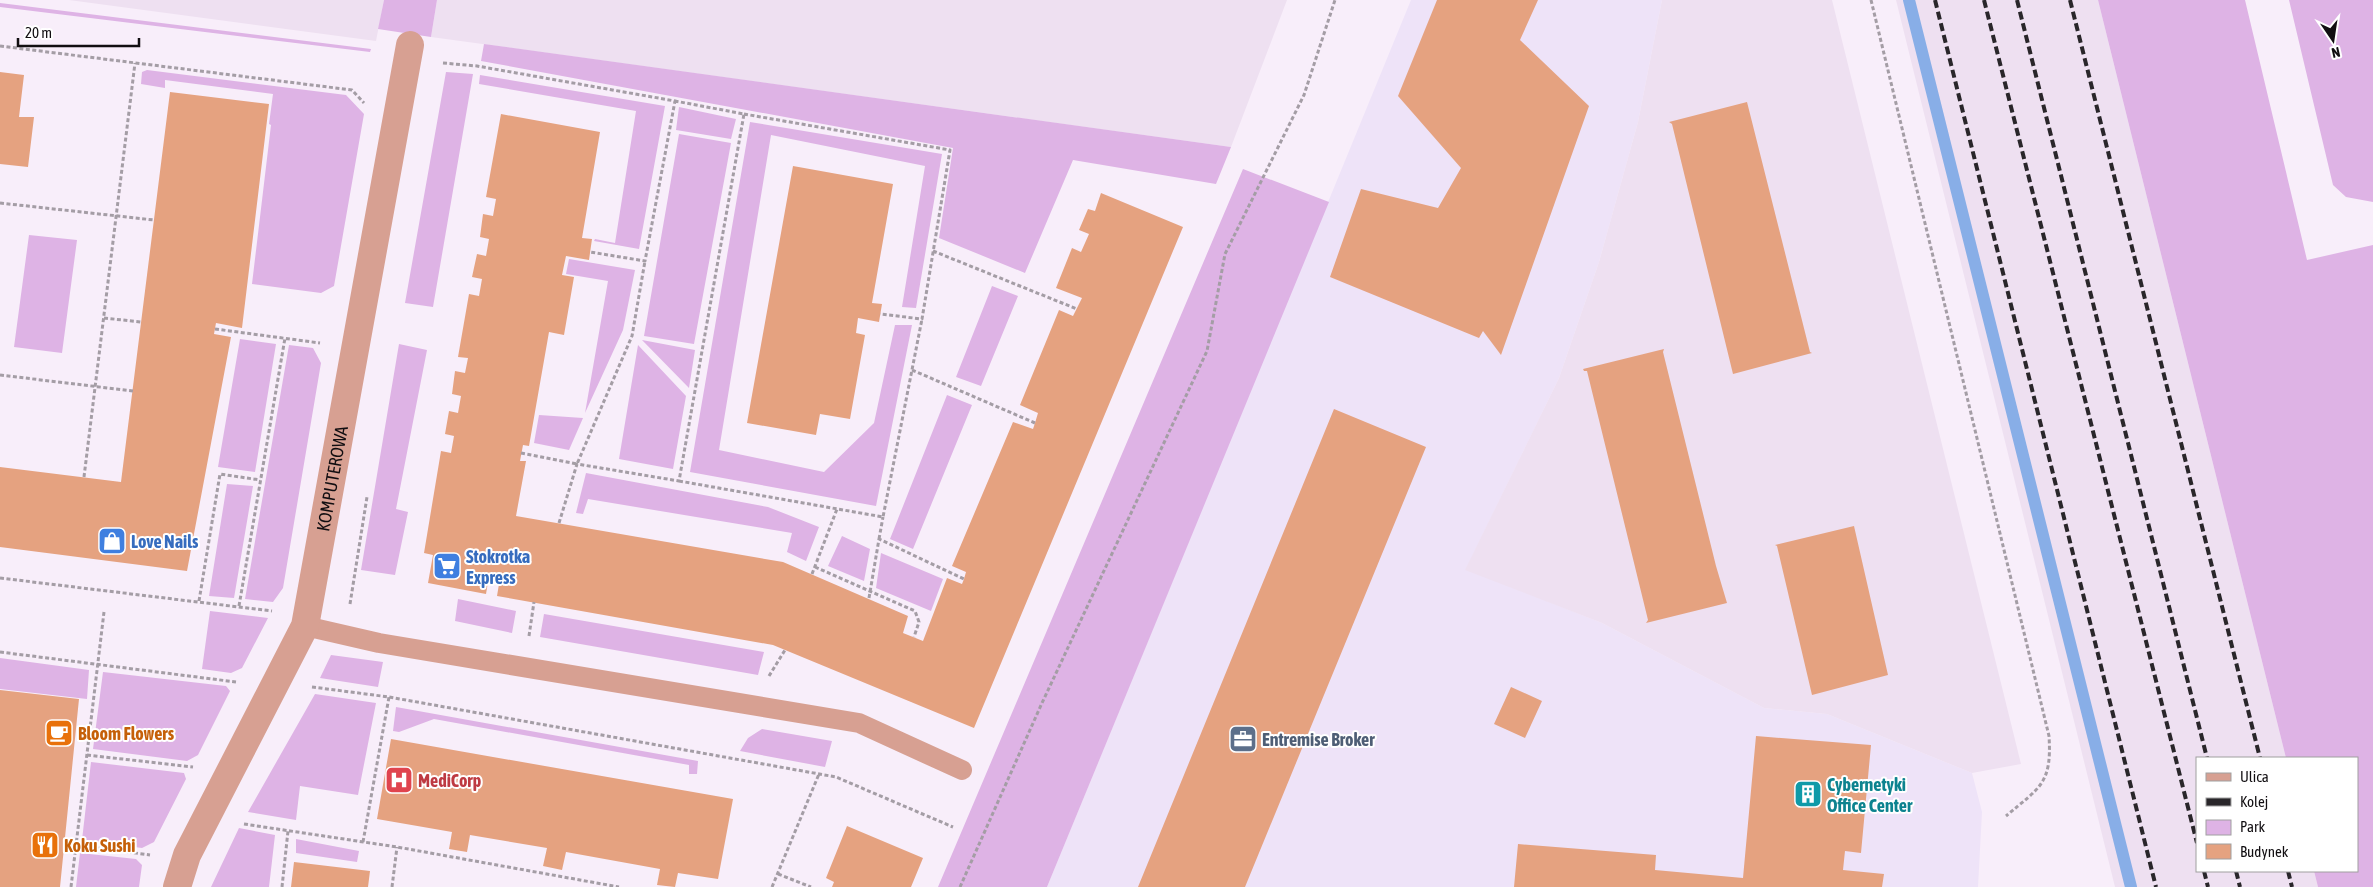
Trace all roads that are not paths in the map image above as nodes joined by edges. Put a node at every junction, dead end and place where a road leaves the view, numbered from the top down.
1 (410, 45) dead end
2 (305, 626) junction
3 (962, 770) dead end
4 (177, 887) edge

1 - 2 street, KOMPUTEROWA
2 - 3 lane
2 - 4 street, KOMPUTEROWA

